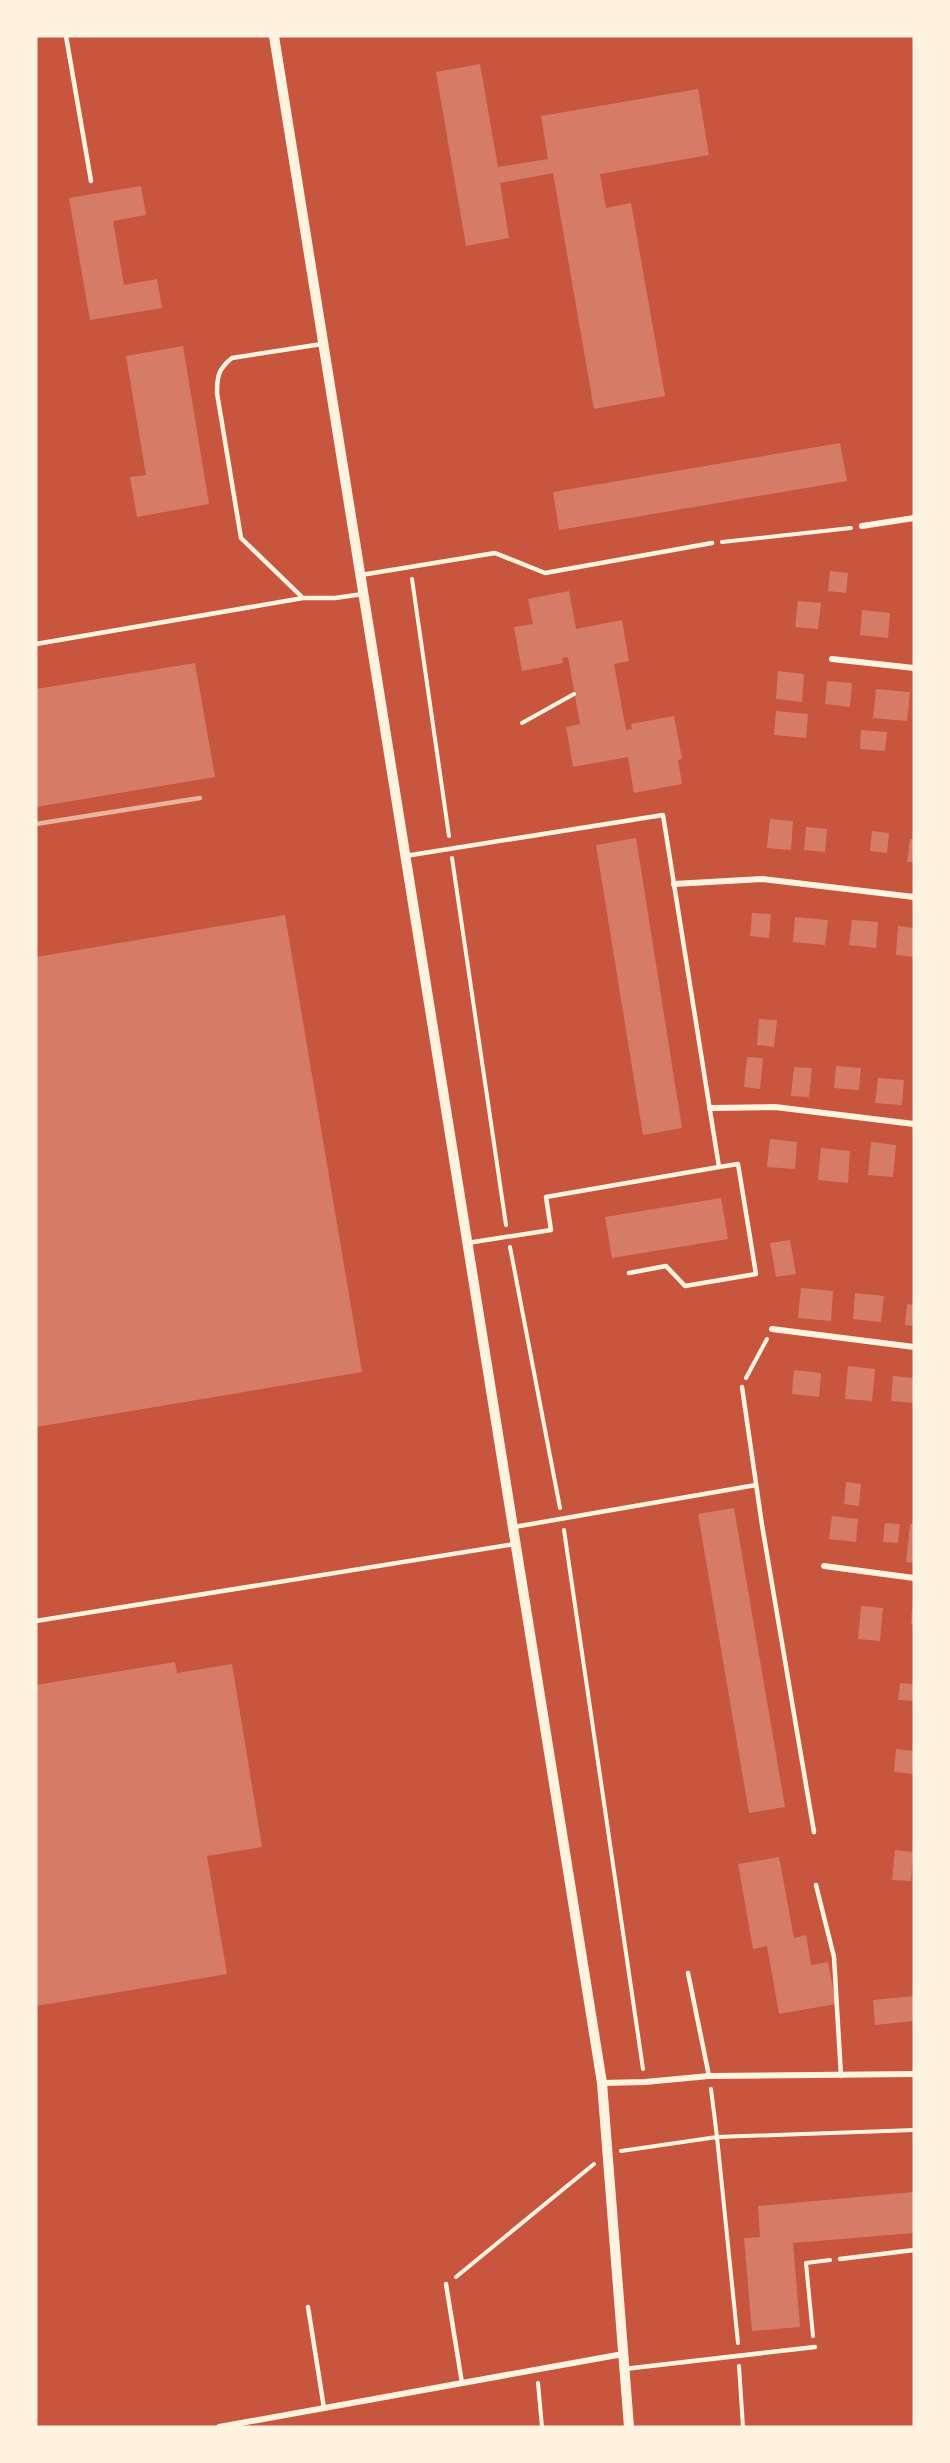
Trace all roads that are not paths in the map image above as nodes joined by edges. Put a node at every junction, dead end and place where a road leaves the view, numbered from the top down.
1 (66, 36) edge
2 (274, 36) edge
3 (91, 181) dead end
4 (323, 344) junction
5 (914, 518) edge
6 (862, 526) road end
7 (712, 543) road end
8 (360, 575) junction
9 (363, 594) junction
10 (303, 598) junction
11 (36, 644) edge
12 (832, 659) dead end
13 (914, 668) edge
14 (405, 856) junction
15 (674, 884) junction
16 (914, 897) edge
17 (710, 1108) junction
18 (914, 1124) edge
19 (719, 1167) junction
20 (467, 1244) junction
21 (629, 1273) dead end
22 (772, 1329) road end
23 (914, 1347) edge
24 (742, 1387) road end
25 (756, 1485) junction
26 (513, 1527) junction
27 (516, 1544) junction
28 (824, 1566) dead end
29 (914, 1578) edge
30 (36, 1621) edge
31 (814, 1832) dead end
32 (816, 1885) dead end
33 (688, 1973) dead end
34 (914, 2074) edge
35 (709, 2076) junction
36 (841, 2076) junction
37 (602, 2083) junction
38 (914, 2250) edge
39 (840, 2259) road end
40 (446, 2284) road end
41 (308, 2307) dead end
42 (815, 2347) road end
43 (623, 2354) junction
44 (624, 2369) junction
45 (462, 2383) junction
46 (324, 2408) junction
47 (219, 2427) edge
48 (629, 2427) edge

1 - 3 lane
2 - 4 street
4 - 8 street
4 - 10 lane
5 - 6 street
7 - 8 lane
8 - 9 street
9 - 10 lane
9 - 14 street
10 - 11 lane
12 - 13 street
14 - 15 lane
14 - 20 street
15 - 16 street
15 - 17 lane
17 - 18 street
17 - 19 lane
19 - 20 lane
19 - 21 lane
20 - 26 street
22 - 23 street
24 - 25 lane
25 - 26 lane
25 - 31 lane
26 - 27 street
27 - 30 lane
27 - 37 street
28 - 29 street
32 - 36 lane
33 - 35 lane
34 - 36 street
35 - 36 street
35 - 37 street
37 - 43 street
38 - 39 lane
40 - 45 lane
41 - 46 lane
42 - 44 lane
43 - 44 street
43 - 45 street
44 - 48 street
45 - 46 street
46 - 47 street

